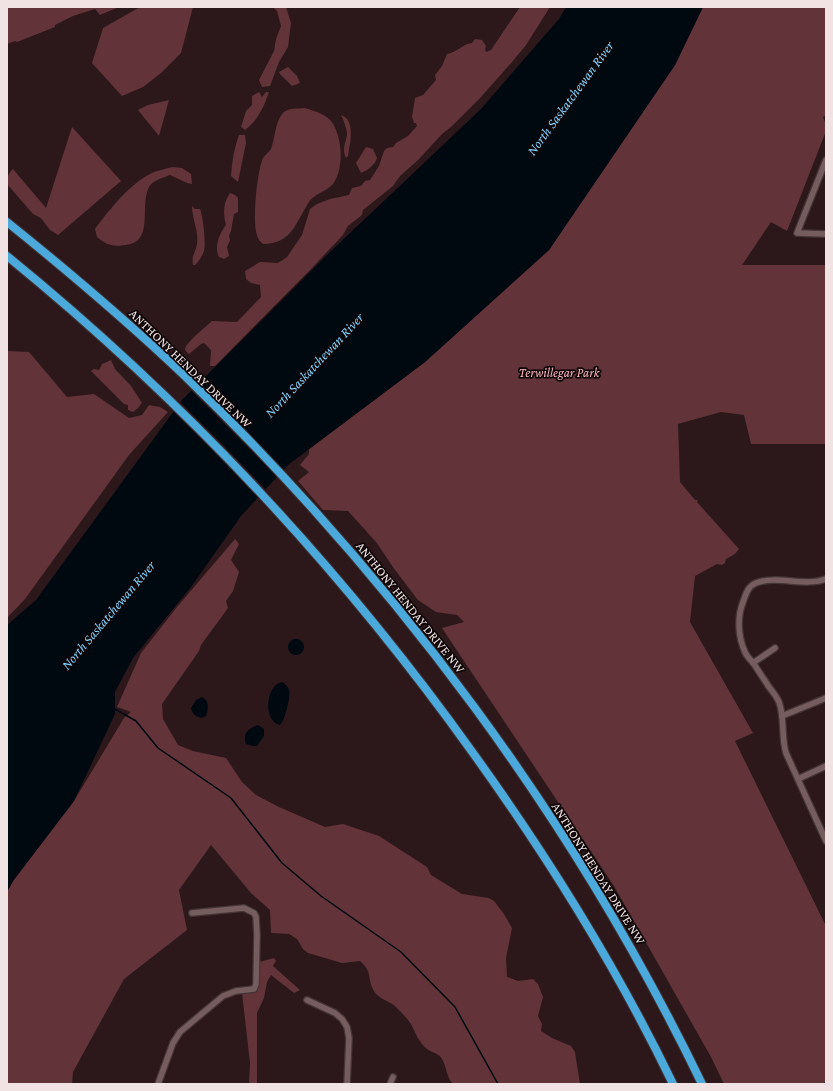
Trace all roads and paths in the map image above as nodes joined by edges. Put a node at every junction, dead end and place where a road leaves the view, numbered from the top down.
1 (826, 160) edge
2 (7, 216) edge
3 (7, 222) edge
4 (826, 234) edge
5 (26, 237) junction
6 (7, 256) edge
7 (826, 580) edge
8 (775, 648) dead end
9 (753, 663) junction
10 (826, 698) edge
11 (782, 716) junction
12 (826, 766) edge
13 (798, 779) junction
14 (826, 840) edge
15 (192, 913) dead end
16 (306, 1000) dead end
17 (692, 1062) junction
18 (393, 1077) dead end
19 (158, 1084) edge
20 (347, 1084) edge
21 (390, 1084) edge
22 (673, 1084) edge
23 (702, 1084) edge
24 (707, 1084) edge

1 - 4 street
2 - 5 highway
3 - 5 highway, ANTHONY HENDAY DRIVE NW
5 - 17 highway, ANTHONY HENDAY DRIVE NW
6 - 22 highway
7 - 9 street
8 - 9 street
9 - 11 street
10 - 11 street
11 - 13 street
12 - 13 street
13 - 14 street
15 - 19 street
16 - 20 street
17 - 23 highway, ANTHONY HENDAY DRIVE NW
17 - 24 highway
18 - 21 street

